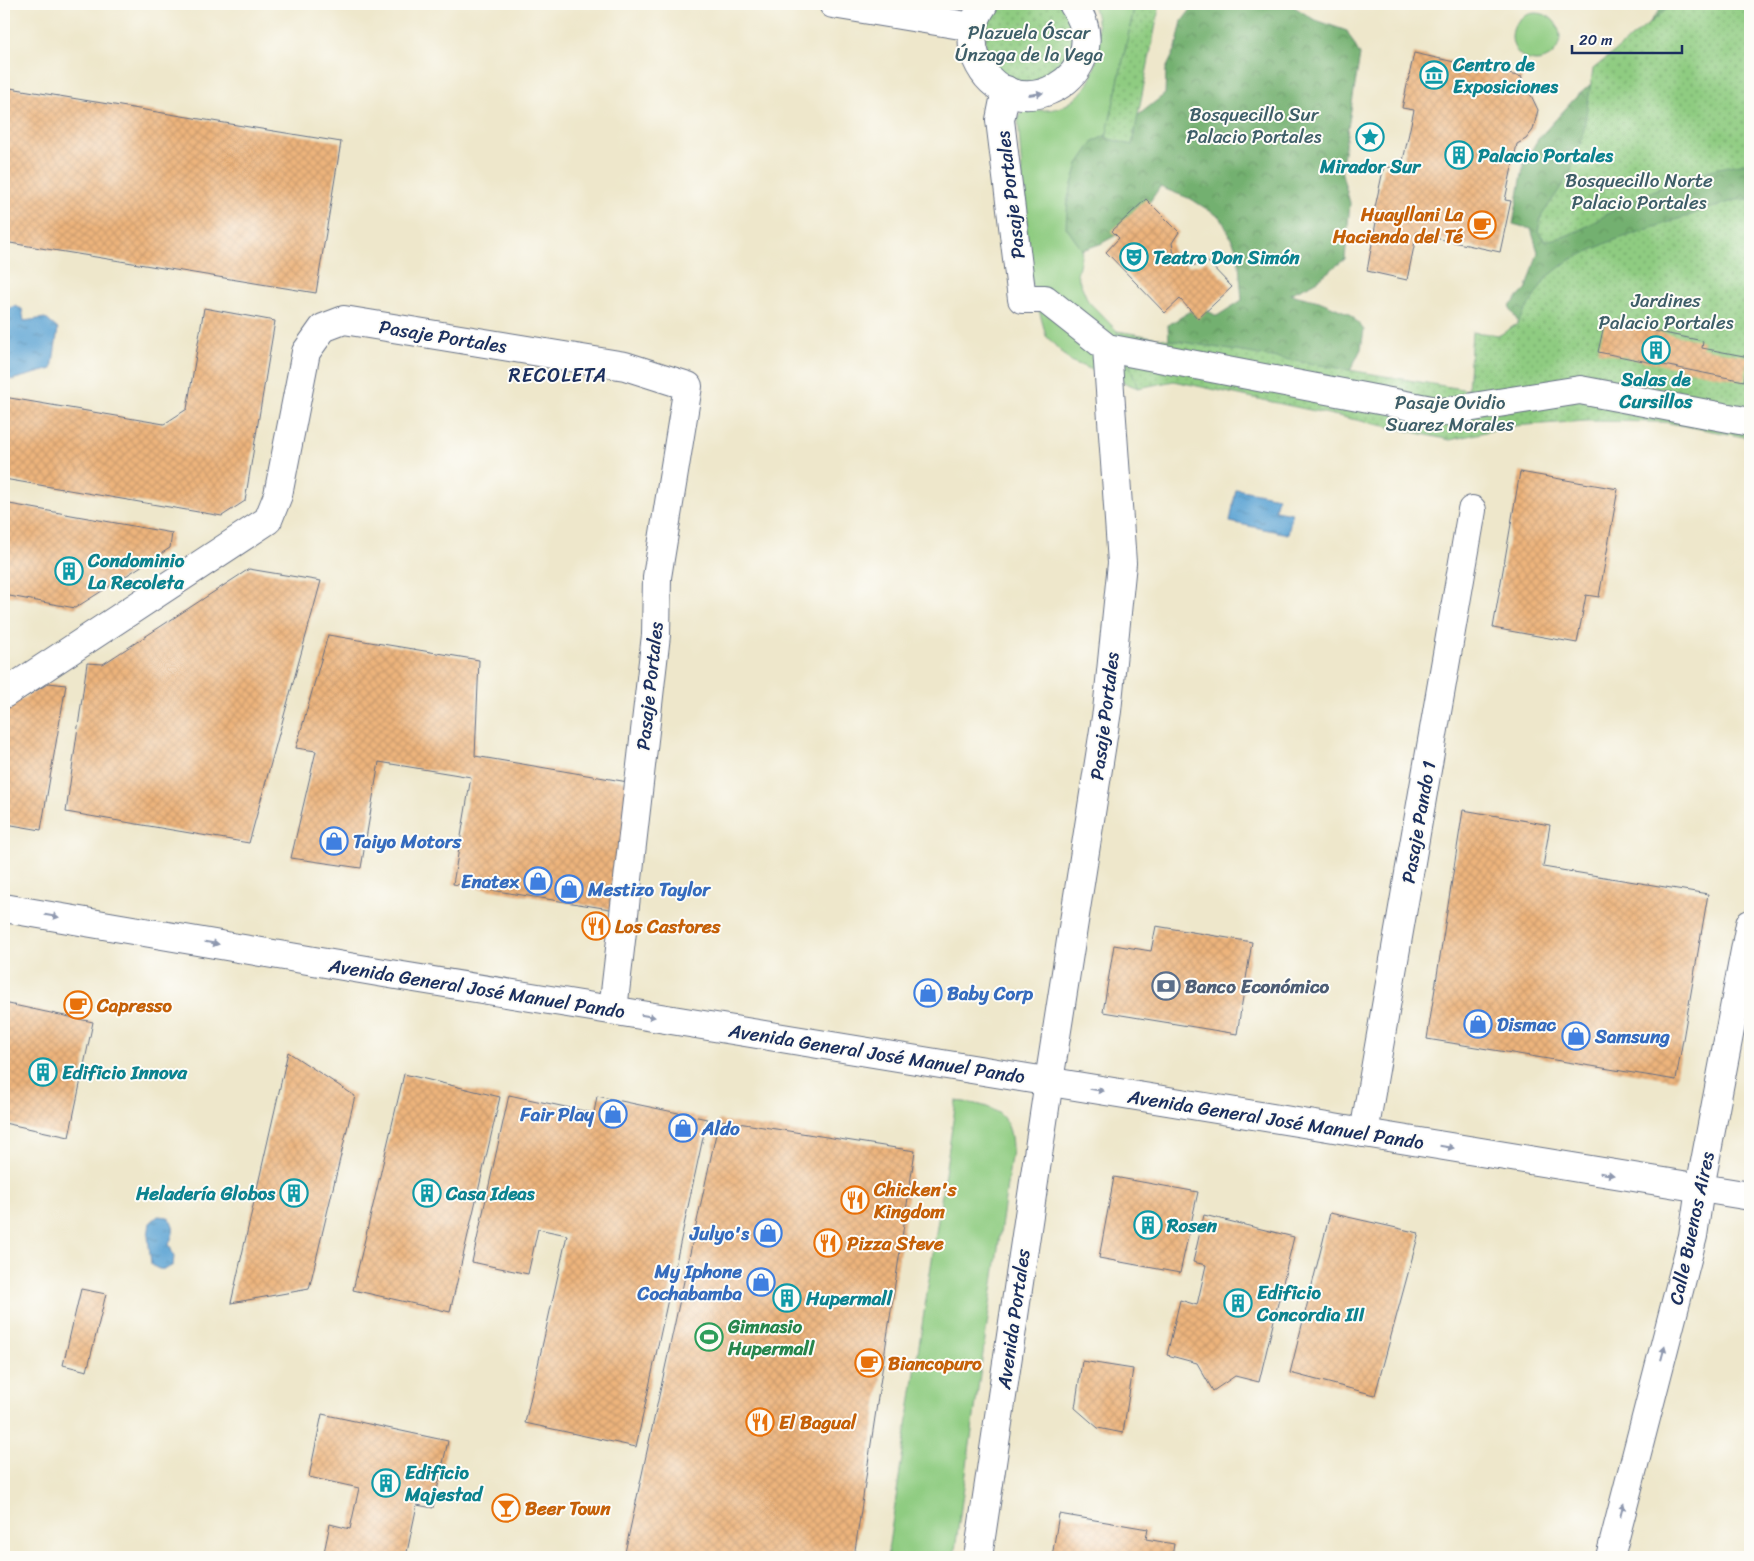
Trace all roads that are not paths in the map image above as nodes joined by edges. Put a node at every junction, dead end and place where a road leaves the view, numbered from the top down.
1 (833, 4) edge
2 (1073, 4) edge
3 (979, 15) edge
4 (1006, 90) junction
5 (1108, 348) junction
6 (1750, 422) edge
7 (1472, 510) dead end
8 (4, 694) edge
9 (4, 908) edge
10 (1750, 924) edge
11 (613, 1010) junction
12 (1049, 1081) junction
13 (1364, 1134) junction
14 (1700, 1188) junction
15 (1750, 1196) edge
16 (978, 1557) edge
17 (1610, 1557) edge

1 - 3 street
4 -> 2 street
3 - 4 street
4 - 5 street, Pasaje Portales
5 - 6 street
5 - 12 street, Pasaje Portales
7 - 13 street, Pasaje Pando 1
8 - 11 street, Pasaje Portales
9 -> 11 street, Avenida General José Manuel Pando
10 - 14 street, Calle Buenos Aires
11 -> 12 street, Avenida General José Manuel Pando
12 -> 13 street, Avenida General José Manuel Pando
12 - 16 street, Avenida Portales
13 -> 14 street, Avenida General José Manuel Pando
14 - 15 street, Avenida General José Manuel Pando
17 -> 14 street, Calle Buenos Aires

